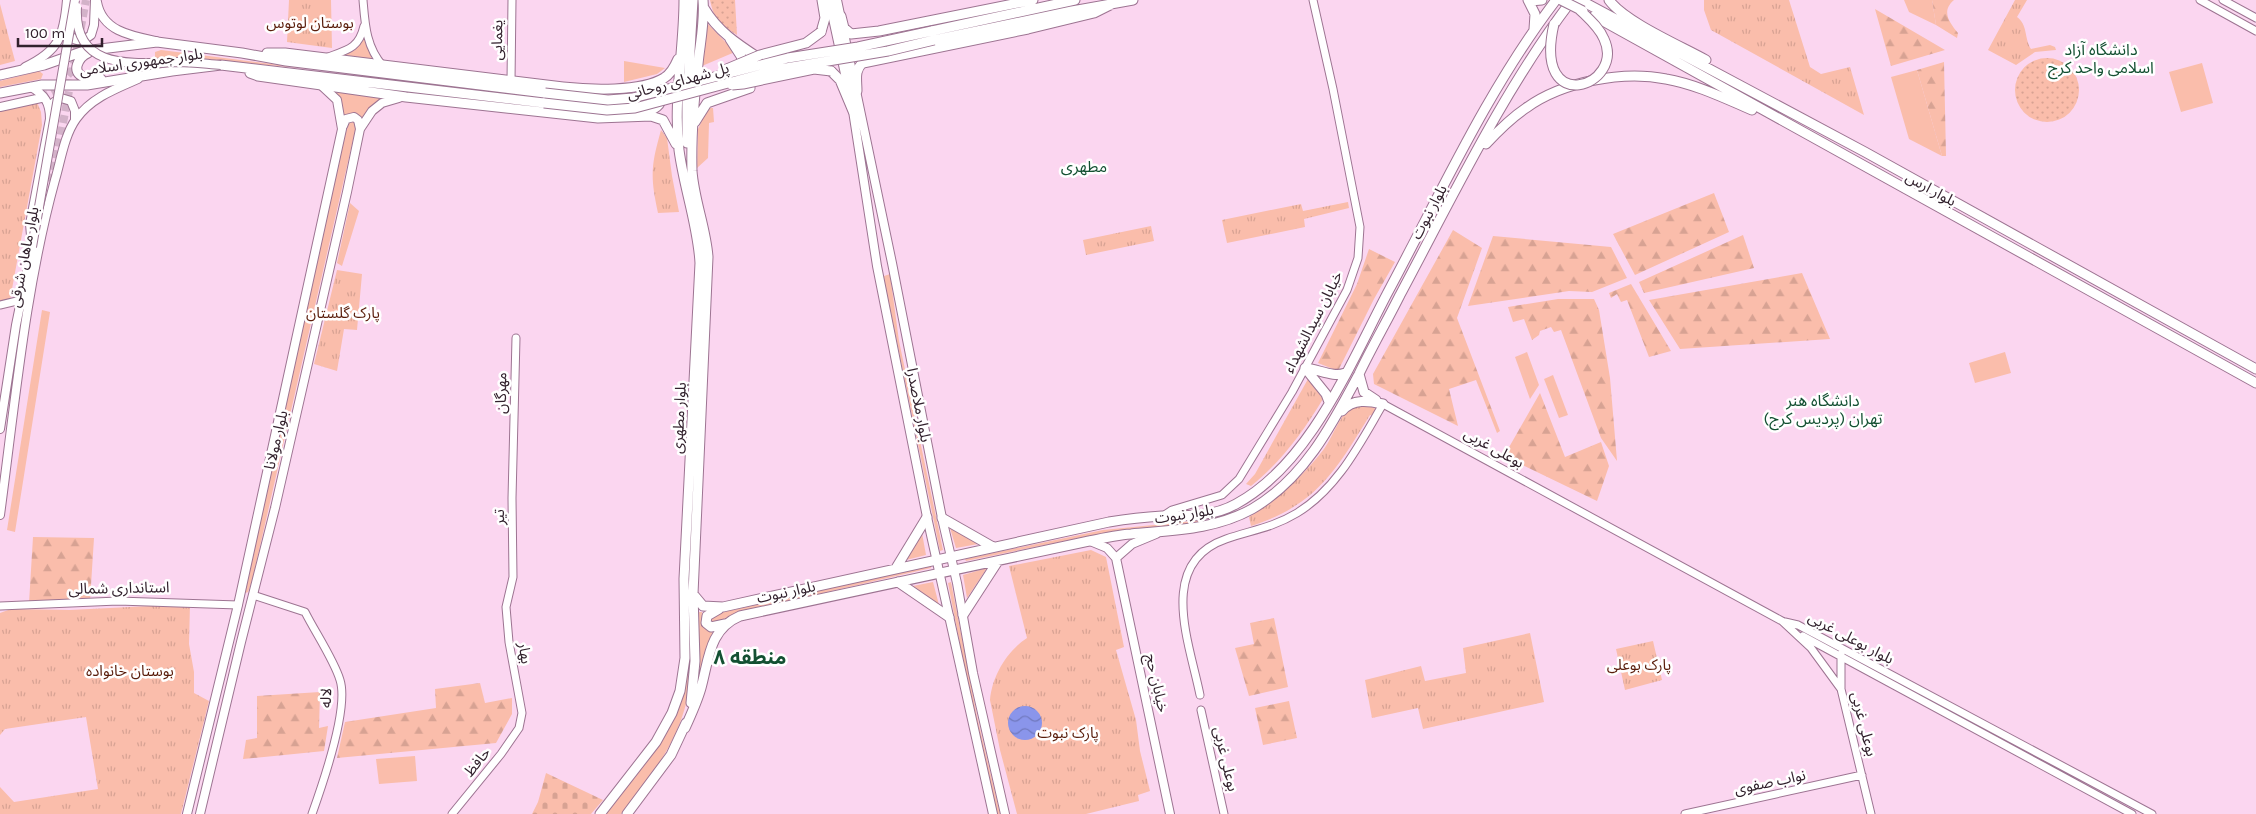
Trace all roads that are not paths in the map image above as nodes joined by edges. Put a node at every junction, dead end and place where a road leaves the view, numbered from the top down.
1 (67, 0) edge
2 (76, 0) edge
3 (96, 0) edge
4 (363, 0) edge
5 (512, 0) edge
6 (684, 0) edge
7 (693, 0) edge
8 (822, 0) edge
9 (828, 0) edge
10 (837, 0) edge
11 (1033, 0) edge
12 (1133, 0) edge
13 (1313, 0) edge
14 (1542, 0) edge
15 (1556, 0) edge
16 (1609, 0) edge
17 (2200, 0) edge
18 (2223, 0) edge
19 (1529, 1) edge
20 (1568, 1) edge
21 (703, 4) edge
22 (1073, 4) edge
23 (1114, 4) junction
24 (1580, 5) edge
25 (1595, 12) junction
26 (66, 13) junction
27 (841, 16) junction
28 (2256, 18) edge
29 (365, 20) junction
30 (1554, 24) junction
31 (1534, 29) junction
32 (2256, 31) edge
33 (880, 32) junction
34 (730, 39) junction
35 (158, 42) junction
36 (682, 44) junction
37 (113, 46) junction
38 (242, 53) junction
39 (324, 58) junction
40 (884, 58) junction
41 (286, 61) joint
42 (44, 65) junction
43 (221, 65) junction
44 (383, 66) junction
45 (241, 69) junction
46 (18, 70) junction
47 (285, 73) joint
48 (0, 74) edge
49 (146, 75) junction
50 (112, 80) junction
51 (791, 80) dead end
52 (511, 81) junction
53 (714, 81) junction
54 (319, 84) junction
55 (42, 85) junction
56 (639, 85) junction
57 (31, 87) junction
58 (857, 91) junction
59 (0, 93) edge
60 (406, 97) junction
61 (41, 98) tunnel mouth
62 (0, 107) edge
63 (853, 111) junction
64 (1796, 115) junction
65 (50, 116) junction
66 (638, 116) junction
67 (75, 120) junction
68 (1790, 126) junction
69 (693, 127) junction
70 (342, 129) junction
71 (360, 130) junction
72 (679, 149) junction
73 (1478, 151) junction
74 (1865, 152) junction
75 (1857, 163) junction
76 (692, 170) junction
77 (1426, 222) junction
78 (1436, 228) junction
79 (32, 247) junction
80 (892, 263) junction
81 (877, 266) junction
82 (21, 300) junction
83 (0, 304) edge
84 (516, 338) dead end
85 (1305, 368) junction
86 (2256, 369) edge
87 (1359, 373) junction
88 (1345, 374) junction
89 (2256, 383) edge
90 (1329, 402) junction
91 (1383, 404) junction
92 (1337, 417) junction
93 (0, 429) edge
94 (513, 449) joint
95 (1216, 511) junction
96 (1205, 515) junction
97 (0, 516) edge
98 (927, 516) junction
99 (1163, 516) junction
100 (942, 518) junction
101 (1220, 522) junction
102 (1207, 527) junction
103 (1163, 532) junction
104 (1089, 540) junction
105 (993, 547) junction
106 (961, 554) junction
107 (951, 556) junction
108 (1116, 558) junction
109 (932, 560) junction
110 (998, 561) junction
111 (896, 568) junction
112 (965, 568) junction
113 (954, 570) junction
114 (935, 574) junction
115 (898, 582) junction
116 (512, 585) joint
117 (693, 594) junction
118 (253, 595) junction
119 (238, 605) junction
120 (0, 606) edge
121 (723, 607) junction
122 (963, 615) junction
123 (949, 617) junction
124 (1782, 621) junction
125 (727, 623) junction
126 (1841, 653) junction
127 (1841, 689) junction
128 (1200, 695) dead end
129 (1200, 710) dead end
130 (521, 725) joint
131 (685, 728) junction
132 (1862, 775) junction
133 (2121, 798) junction
134 (2117, 806) junction
135 (188, 810) edge
136 (201, 811) edge
137 (312, 814) edge
138 (452, 814) edge
139 (600, 814) edge
140 (627, 814) edge
141 (993, 814) edge
142 (1005, 814) edge
143 (1170, 814) edge
144 (1224, 814) edge
145 (1685, 814) edge
146 (1871, 814) edge
147 (2132, 814) edge
148 (2152, 814) edge

1 - 26 main road
2 - 43 main road, bridge
2 - 79 main road, bridge
3 - 26 main road
3 - 35 main road
4 - 29 street
5 - 52 street, یغمایی
6 - 36 main road, بلوار مطهری
7 - 76 main road
8 - 53 main road, bridge
9 - 63 main road, بلوار ملاصدرا
10 - 27 main road, بلوار ملاصدرا
11 - 33 main road
12 - 23 main road
13 - 85 street, خیابان سیدالشهداء
14 - 19 main road
15 - 31 main road, بلوار نبوت
16 - 64 main road
17 - 32 street
18 - 28 street
19 - 31 main road
20 - 24 main road, bridge
20 - 30 main road, بلوار نبوت
21 - 34 main road
21 - 69 main road, بلوار مطهری
22 - 23 main road
22 - 53 main road, پل شهدای روحانی, bridge
23 - 40 main road
24 - 25 main road, bridge
24 - 30 main road, bridge
25 - 64 main road, بلوار ارس
25 - 68 main road, بلوار ارس
26 - 46 main road
27 - 33 main road
27 - 58 main road, بلوار ملاصدرا
29 - 39 street
29 - 44 street
30 - 73 main road, بلوار نبوت
31 - 77 main road, بلوار نبوت
33 - 40 main road
34 - 51 main road
34 - 69 main road
35 - 37 main road, بلوار جمهوری اسلامی
35 - 38 main road, بلوار جمهوری اسلامی
36 - 56 main road
36 - 72 main road, بلوار مطهری
37 - 42 main road, بلوار جمهوری اسلامی
37 - 50 main road
38 - 39 main road
38 - 41 main road, بلوار جمهوری اسلامی
39 - 44 main road
40 - 58 main road
41 - 53 main road, پل شهدای روحانی, bridge
42 - 46 main road, بلوار جمهوری اسلامی
42 - 55 main road
43 - 45 main road, بلوار جمهوری اسلامی
43 - 49 main road, بلوار جمهوری اسلامی
44 - 52 main road
45 - 47 main road, بلوار جمهوری اسلامی
45 - 54 main road
46 - 48 main road, بلوار جمهوری اسلامی
47 - 53 main road, پل شهدای روحانی, bridge
49 - 50 main road, بلوار جمهوری اسلامی
49 - 67 main road, بلوار ماهان شرقی
50 - 55 main road, بلوار جمهوری اسلامی
52 - 56 main road
53 - 63 main road, bridge
54 - 60 main road
54 - 70 main road, بلوار مولانا
55 - 57 main road, بلوار جمهوری اسلامی
56 - 66 main road
57 - 59 main road, بلوار جمهوری اسلامی
57 - 65 main road
58 - 80 main road, بلوار ملاصدرا
60 - 66 main road
60 - 71 main road, بلوار مولانا
61 - 62 main road
63 - 81 main road, بلوار ملاصدرا
64 - 74 main road, بلوار ارس
65 - 67 main road
65 - 79 main road, بلوار ماهان شرقی
66 - 72 main road
67 - 97 main road, بلوار ماهان شرقی
68 - 73 main road
68 - 75 main road, بلوار ارس
69 - 76 main road, بلوار مطهری
70 - 71 main road
70 - 119 main road, بلوار مولانا
71 - 118 main road, بلوار مولانا
72 - 139 main road, بلوار مطهری
73 - 78 main road, بلوار نبوت
74 - 75 main road
74 - 86 main road, بلوار ارس
75 - 89 main road, بلوار ارس
76 - 117 main road, بلوار مطهری
77 - 78 main road
77 - 88 main road, بلوار نبوت
78 - 87 main road, بلوار نبوت
79 - 82 main road, بلوار ماهان شرقی
80 - 81 main road
80 - 100 main road, بلوار ملاصدرا
81 - 98 main road, بلوار ملاصدرا
82 - 83 street
82 - 93 main road, بلوار ماهان شرقی
84 - 94 street, مهرگان
85 - 88 main road
85 - 90 main road
85 - 99 street, خیابان سیدالشهداء
87 - 91 main road
87 - 92 main road, بلوار نبوت
88 - 90 main road, بلوار نبوت
90 - 95 main road, بلوار نبوت
91 - 92 main road
91 - 124 street, بوعلی غربی
91 - 128 street
92 - 101 main road, بلوار نبوت
94 - 116 street, تیر
95 - 96 main road, بلوار نبوت
95 - 101 main road
96 - 99 main road, بلوار نبوت
96 - 102 main road
98 - 109 main road, بلوار ملاصدرا
98 - 111 main road
99 - 105 main road, بلوار نبوت
100 - 105 main road
100 - 107 main road, بلوار ملاصدرا
101 - 102 main road, بلوار نبوت
102 - 103 main road, بلوار نبوت
103 - 104 main road, بلوار نبوت
103 - 108 main road
104 - 108 main road
104 - 110 main road, بلوار نبوت
105 - 106 main road, بلوار نبوت
106 - 107 main road, بلوار نبوت
106 - 112 main road
107 - 109 main road, بلوار نبوت
107 - 113 main road, بلوار ملاصدرا
108 - 143 main road, خیابان حج
109 - 111 main road, بلوار نبوت
109 - 114 main road
110 - 112 main road, بلوار نبوت
110 - 122 main road
111 - 121 main road, بلوار نبوت
112 - 113 main road, بلوار نبوت
113 - 114 main road, بلوار نبوت
113 - 122 main road, بلوار ملاصدرا
114 - 115 main road, بلوار نبوت
114 - 123 main road
115 - 123 main road
115 - 125 main road, بلوار نبوت
116 - 130 street, بهار
117 - 121 main road
117 - 131 main road, بلوار مطهری
118 - 136 main road, بلوار مولانا
118 - 137 street, لاله
119 - 120 street, استانداری شمالی
119 - 135 main road, بلوار مولانا
121 - 125 main road
122 - 142 main road, بلوار ملاصدرا
123 - 141 main road
124 - 126 street, بلوار بوعلی غربی
124 - 127 street, بوعلی غربی
125 - 131 main road
126 - 127 street
126 - 133 street, بلوار بوعلی غربی
126 - 134 street, بلوار بوعلی غربی
127 - 132 street, بوعلی غربی
129 - 144 street, بوعلی غربی
130 - 138 street, حافظ
131 - 140 main road, بلوار مطهری
132 - 145 street, نواب صفوی
132 - 146 street, بوعلی غربی
133 - 134 street
133 - 148 street, بلوار بوعلی غربی
134 - 147 street, بلوار بوعلی غربی
135 - 136 main road

